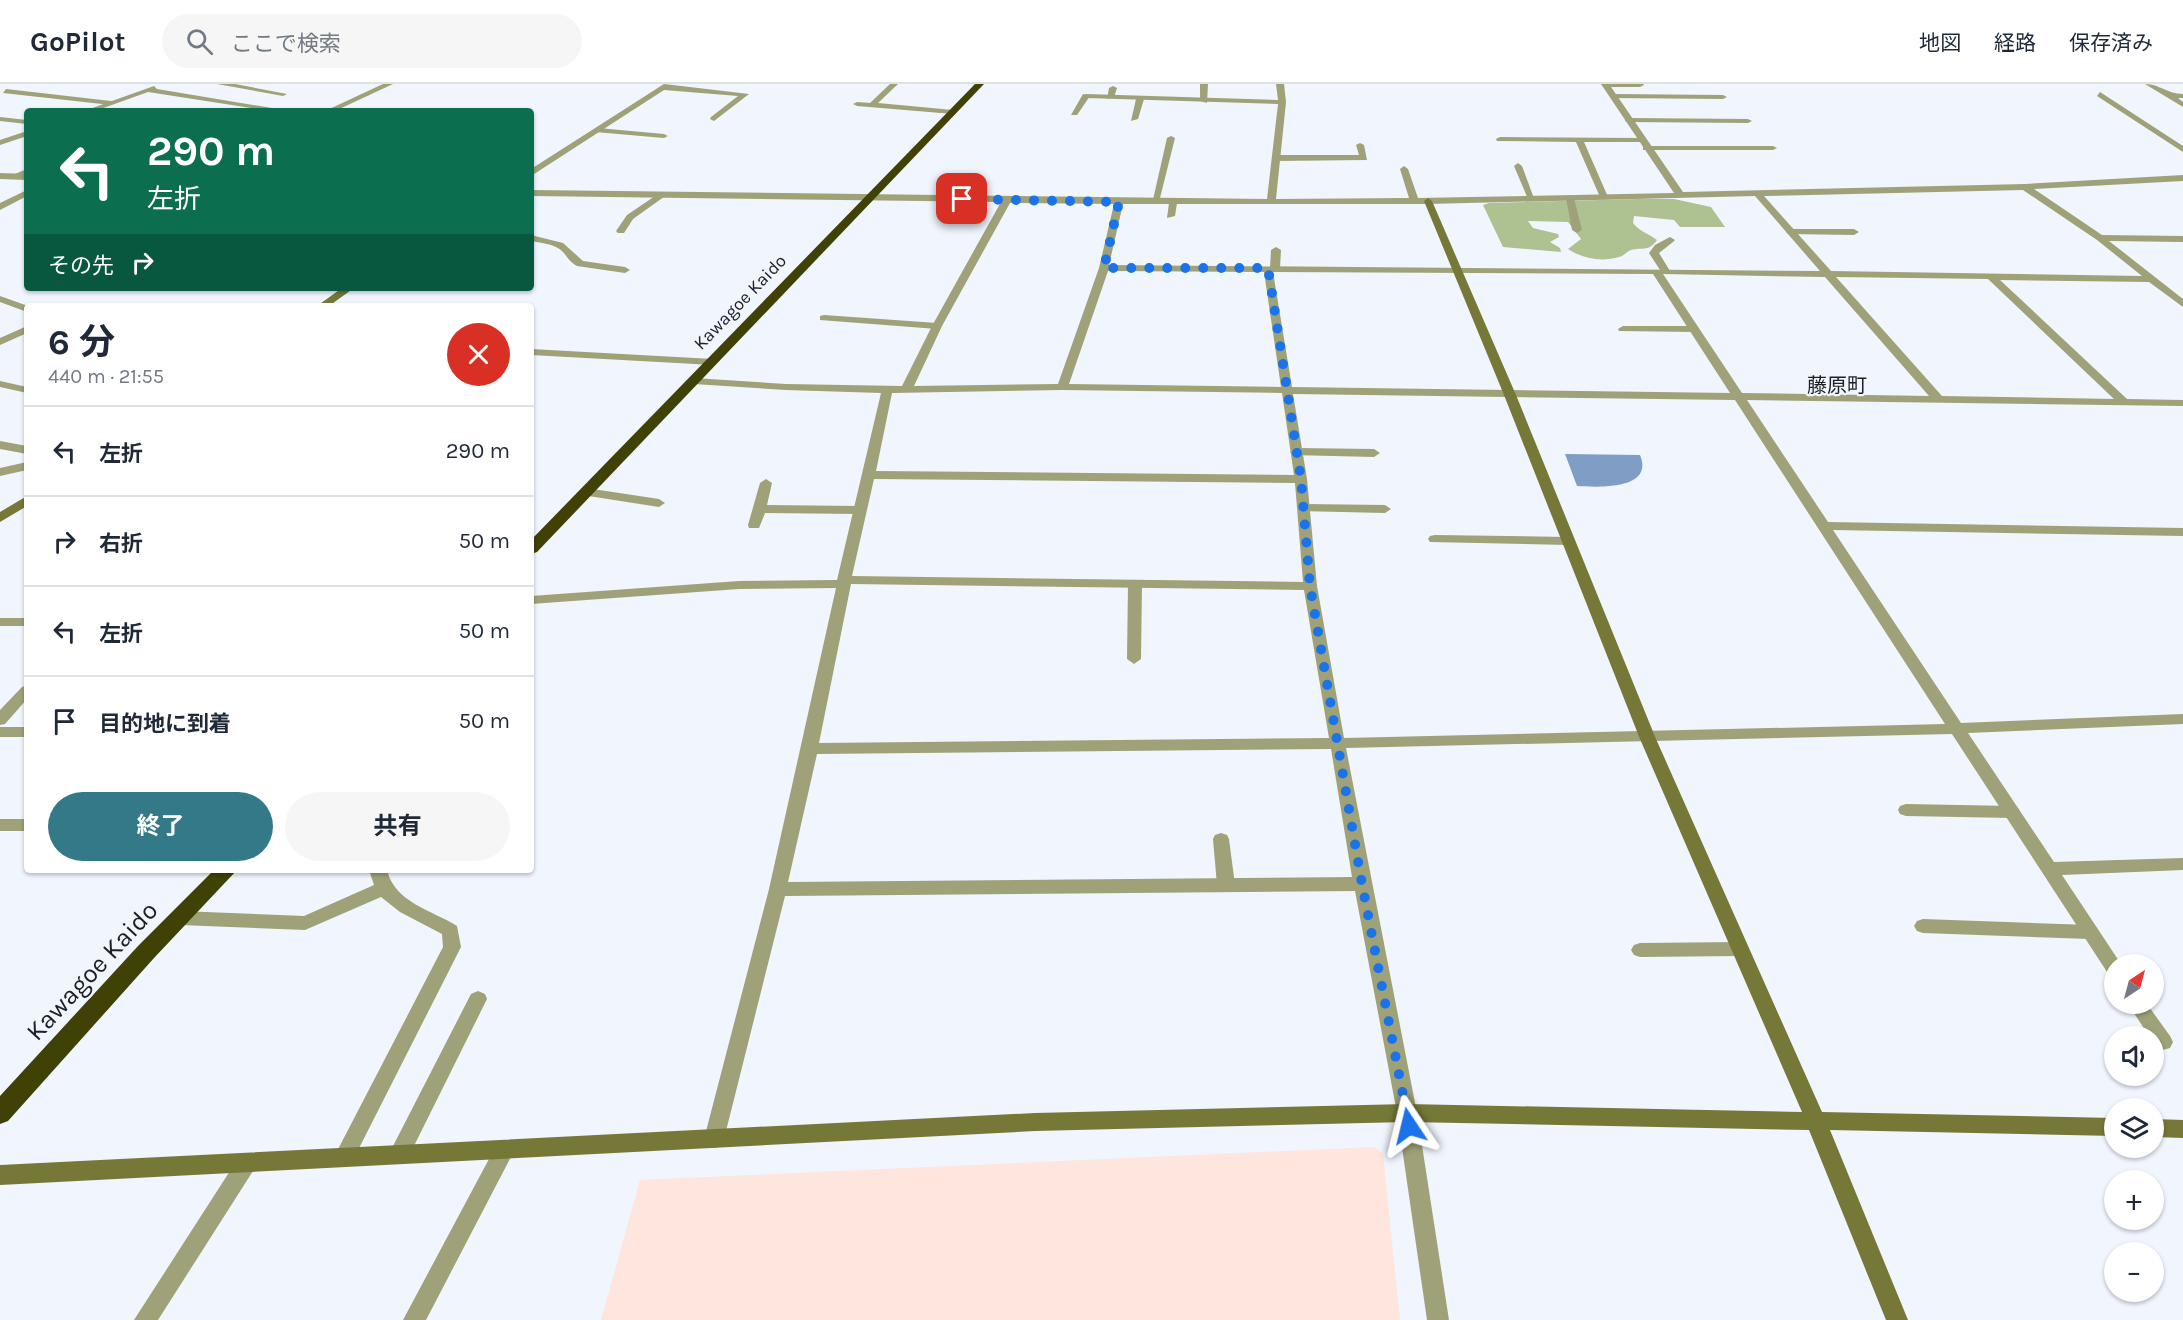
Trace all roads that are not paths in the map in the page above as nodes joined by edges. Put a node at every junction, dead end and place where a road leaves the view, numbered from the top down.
1 (165, 84) edge
2 (221, 84) edge
3 (389, 84) edge
4 (894, 84) edge
5 (980, 84) edge
6 (1204, 84) edge
7 (1280, 84) edge
8 (1606, 84) edge
9 (2149, 84) edge
10 (1640, 85) edge
11 (666, 86) edge
12 (1113, 88) dead end
13 (146, 90) junction
14 (6, 91) dead end
15 (283, 94) dead end
16 (2100, 94) dead end
17 (1614, 96) junction
18 (1723, 96) dead end
19 (2169, 96) junction
20 (2183, 96) edge
21 (1110, 97) junction
22 (1140, 99) junction
23 (1204, 101) junction
24 (1282, 102) junction
25 (111, 103) junction
26 (857, 104) dead end
27 (872, 105) junction
28 (2183, 105) edge
29 (97, 108) edge
30 (266, 108) edge
31 (336, 108) edge
32 (953, 112) junction
33 (1074, 113) dead end
34 (0, 119) edge
35 (714, 119) dead end
36 (1134, 119) dead end
37 (1629, 120) junction
38 (1748, 121) dead end
39 (24, 122) edge
40 (598, 130) junction
41 (24, 134) edge
42 (664, 136) dead end
43 (1171, 138) dead end
44 (1500, 139) dead end
45 (1579, 140) junction
46 (0, 143) edge
47 (1644, 144) junction
48 (1360, 145) dead end
49 (1773, 148) dead end
50 (2183, 150) edge
51 (1277, 158) junction
52 (1518, 166) dead end
53 (1404, 169) dead end
54 (534, 171) edge
55 (24, 173) edge
56 (0, 176) edge
57 (14, 176) junction
58 (24, 177) edge
59 (2183, 178) edge
60 (2025, 187) junction
61 (1757, 193) junction
62 (534, 194) edge
63 (664, 194) junction
64 (24, 195) edge
65 (1680, 195) junction
66 (1604, 197) junction
67 (870, 198) junction
68 (1570, 198) junction
69 (1532, 199) junction
70 (1007, 200) junction
71 (1421, 201) junction
72 (1119, 202) junction
73 (1155, 202) junction
74 (1173, 202) junction
75 (1271, 202) junction
76 (0, 207) edge
77 (1170, 216) dead end
78 (1576, 230) dead end
79 (621, 231) dead end
80 (1791, 232) junction
81 (1854, 232) dead end
82 (2100, 238) junction
83 (534, 239) edge
84 (2183, 239) edge
85 (1670, 240) dead end
86 (1276, 250) dead end
87 (1104, 268) junction
88 (1271, 268) junction
89 (625, 270) dead end
90 (1457, 271) junction
91 (1660, 271) junction
92 (1827, 273) junction
93 (1989, 275) junction
94 (2150, 279) junction
95 (344, 291) edge
96 (0, 299) edge
97 (326, 303) edge
98 (2183, 304) edge
99 (24, 308) edge
100 (824, 318) dead end
101 (937, 326) junction
102 (1623, 329) dead end
103 (1694, 329) junction
104 (24, 330) edge
105 (0, 342) edge
106 (534, 352) edge
107 (713, 362) junction
108 (694, 381) junction
109 (0, 384) edge
110 (1062, 387) junction
111 (24, 389) edge
112 (887, 390) junction
113 (906, 390) junction
114 (1285, 392) junction
115 (1510, 395) junction
116 (1738, 397) junction
117 (1938, 399) junction
118 (2124, 402) junction
119 (2183, 403) edge
120 (0, 445) edge
121 (24, 449) edge
122 (1296, 452) junction
123 (1374, 453) dead end
124 (24, 464) edge
125 (0, 472) edge
126 (869, 475) junction
127 (1301, 479) junction
128 (766, 483) dead end
129 (586, 492) junction
130 (24, 502) edge
131 (659, 503) dead end
132 (1303, 508) junction
133 (1385, 508) dead end
134 (760, 509) junction
135 (859, 510) junction
136 (0, 518) edge
137 (754, 525) dead end
138 (1823, 526) junction
139 (2183, 532) edge
140 (1435, 539) dead end
141 (1568, 541) junction
142 (534, 546) edge
143 (844, 582) junction
144 (1134, 584) junction
145 (1310, 586) junction
146 (534, 600) edge
147 (0, 622) edge
148 (24, 622) edge
149 (1134, 659) dead end
150 (24, 693) edge
151 (2183, 719) edge
152 (0, 720) edge
153 (1957, 730) junction
154 (0, 732) edge
155 (24, 732) edge
156 (1648, 739) junction
157 (1337, 743) junction
158 (810, 749) junction
159 (1906, 810) dead end
160 (2012, 812) junction
161 (0, 825) edge
162 (24, 825) edge
163 (1221, 839) dead end
164 (2183, 864) edge
165 (2050, 869) junction
166 (224, 873) edge
167 (379, 873) edge
168 (1362, 884) junction
169 (1226, 885) junction
170 (383, 889) junction
171 (778, 889) junction
172 (180, 918) junction
173 (1923, 927) dead end
174 (2089, 932) junction
175 (1740, 949) junction
176 (1640, 950) dead end
177 (2104, 954) edge
178 (478, 999) dead end
179 (0, 1113) edge
180 (1407, 1113) junction
181 (1816, 1122) junction
182 (2104, 1127) edge
183 (2164, 1128) edge
184 (2183, 1129) edge
185 (714, 1139) junction
186 (504, 1151) junction
187 (399, 1155) junction
188 (344, 1157) junction
189 (246, 1164) junction
190 (0, 1175) edge
191 (145, 1320) edge
192 (414, 1320) edge
193 (1438, 1320) edge
194 (1897, 1320) edge

1 - 13 street
2 - 15 street
3 - 31 street
4 - 27 street
5 - 32 highway, Kawagoe Kaido
6 - 23 street
7 - 24 street
8 - 10 street
8 - 17 street
9 - 19 street
11 - 35 street
11 - 40 street
12 - 21 street
13 - 25 street
13 - 30 street
14 - 25 street
16 - 50 street
17 - 18 street
17 - 37 street
19 - 20 street
19 - 28 street
21 - 22 street
21 - 33 street
22 - 23 street
22 - 36 street
23 - 24 street
24 - 51 street
25 - 29 street
26 - 27 street
27 - 32 street
32 - 67 highway, Kawagoe Kaido
34 - 39 street
37 - 38 street
37 - 47 street
40 - 42 street
40 - 54 street
41 - 46 street
43 - 73 street
44 - 45 street
45 - 47 street
45 - 66 street
47 - 49 street
47 - 65 street
48 - 51 street
51 - 75 street
52 - 69 street
53 - 71 street
55 - 57 street
56 - 57 street
57 - 58 street
59 - 60 street
60 - 61 street
60 - 82 street
61 - 65 street
61 - 80 street
62 - 63 street
63 - 67 street
63 - 79 street
64 - 76 street
65 - 66 street
66 - 68 street
67 - 70 street
67 - 107 highway, Kawagoe Kaido
68 - 69 street
68 - 78 street
69 - 71 street
70 - 72 street
70 - 101 street
71 - 75 street
71 - 90 street
72 - 73 street
72 - 87 street
73 - 74 street
74 - 75 street
74 - 77 street
80 - 81 street
80 - 92 street
82 - 84 street
82 - 94 street
83 - 89 street
85 - 91 street
86 - 88 street
87 - 88 street
87 - 110 street
88 - 90 street
88 - 114 street
90 - 91 street
90 - 115 street
91 - 92 street
91 - 103 street
92 - 93 street
92 - 117 street
93 - 94 street
93 - 118 street
94 - 98 street
95 - 97 street
96 - 99 street
100 - 101 street
101 - 113 street
102 - 103 street
103 - 116 street
104 - 105 street
106 - 107 street
107 - 108 highway, Kawagoe Kaido
108 - 112 street
108 - 129 highway, Kawagoe Kaido
109 - 111 street
110 - 113 street
110 - 114 street
112 - 113 street
112 - 126 street
114 - 115 street
114 - 122 street
115 - 116 street
115 - 141 street
116 - 117 street
116 - 138 street
117 - 118 street
118 - 119 street
120 - 121 street
122 - 123 street
122 - 127 street
124 - 125 street
126 - 127 street
126 - 135 street
127 - 132 street
128 - 134 street
129 - 131 street
129 - 142 highway, Kawagoe Kaido
130 - 136 street
132 - 133 street
132 - 145 street
134 - 135 street
134 - 137 street
135 - 143 street
138 - 139 street
138 - 153 street
140 - 141 street
141 - 156 street
143 - 144 street
143 - 146 street
143 - 158 street
144 - 145 street
144 - 149 street
145 - 157 street
147 - 148 street
150 - 152 street
151 - 153 street
153 - 156 street
153 - 160 street
154 - 155 street
156 - 157 street
156 - 175 street
157 - 158 street
157 - 168 street
158 - 171 street
159 - 160 street
160 - 165 street
161 - 162 street
163 - 169 street
164 - 165 street
165 - 174 street
166 - 172 highway, Kawagoe Kaido
167 - 170 street
168 - 169 street
168 - 180 street
169 - 171 street
170 - 172 street
170 - 188 street
171 - 185 street
172 - 179 highway, Kawagoe Kaido
173 - 174 street
174 - 177 street
175 - 176 street
175 - 181 street
178 - 187 street
180 - 181 street
180 - 185 street
180 - 193 street
181 - 182 street
181 - 194 street
183 - 184 street
185 - 186 street
186 - 187 street
186 - 192 street
187 - 188 street
188 - 189 street
189 - 190 street
189 - 191 street

